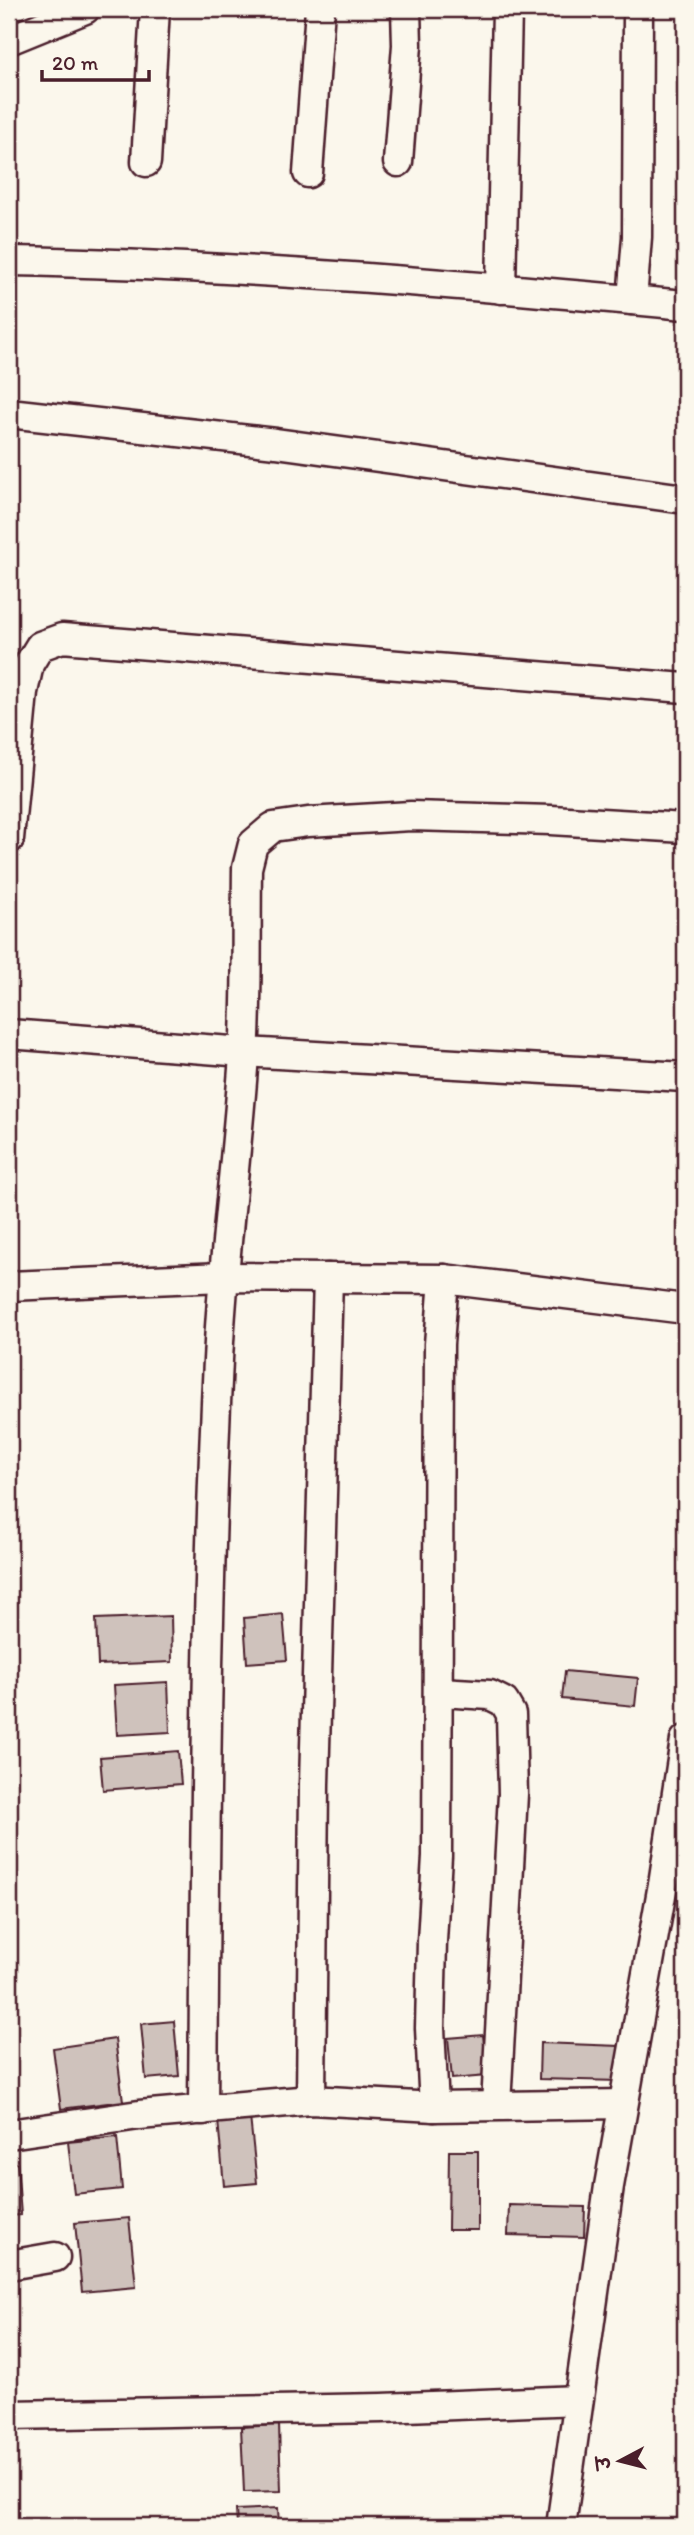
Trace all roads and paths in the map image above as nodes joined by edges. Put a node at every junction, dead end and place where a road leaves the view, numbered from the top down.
1 (85, 9) edge
2 (155, 9) edge
3 (320, 9) edge
4 (406, 9) edge
5 (506, 9) edge
6 (638, 9) edge
7 (9, 40) edge
8 (146, 162) dead end
9 (398, 162) dead end
10 (308, 173) dead end
11 (9, 261) edge
12 (501, 289) junction
13 (632, 300) junction
14 (685, 305) edge
15 (9, 413) edge
16 (685, 499) edge
17 (685, 688) edge
18 (685, 828) edge
19 (9, 839) edge
20 (9, 1034) edge
21 (244, 1052) junction
22 (685, 1077) edge
23 (223, 1277) junction
24 (328, 1278) junction
25 (444, 1279) junction
26 (9, 1286) edge
27 (685, 1309) edge
28 (439, 1692) junction
29 (685, 1740) edge
30 (311, 2100) junction
31 (622, 2104) junction
32 (496, 2105) junction
33 (434, 2107) junction
34 (203, 2110) junction
35 (9, 2134) edge
36 (55, 2258) dead end
37 (9, 2265) edge
38 (578, 2400) junction
39 (9, 2415) edge
40 (561, 2526) edge

1 - 7 street
2 - 8 street
3 - 10 street
4 - 9 street
5 - 12 street
6 - 13 street
11 - 12 street
12 - 13 street
13 - 14 street
15 - 16 street
17 - 19 street
18 - 21 street
20 - 21 street
21 - 22 street
21 - 23 street
23 - 24 street
23 - 26 street
23 - 34 street
24 - 25 street
24 - 30 street
25 - 27 street
25 - 28 street
28 - 32 street
28 - 33 street
29 - 31 street
30 - 33 street
30 - 34 street
31 - 32 street
31 - 38 street
32 - 33 street
34 - 35 street
36 - 37 street
38 - 39 street
38 - 40 street

